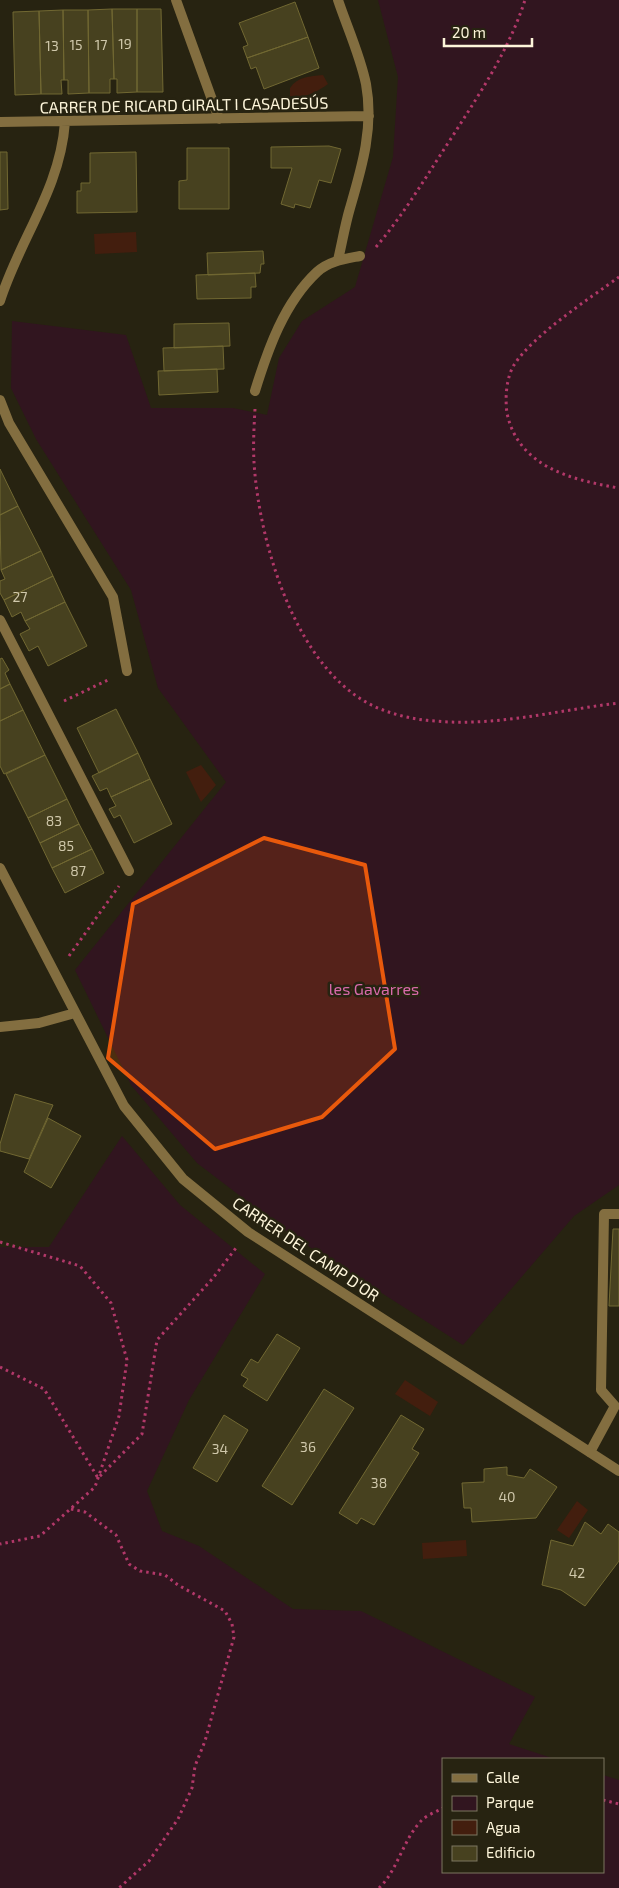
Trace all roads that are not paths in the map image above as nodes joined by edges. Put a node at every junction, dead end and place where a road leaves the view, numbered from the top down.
1 (176, 0) edge
2 (338, 0) edge
3 (369, 116) junction
4 (219, 119) junction
5 (0, 122) edge
6 (65, 122) junction
7 (360, 256) road end
8 (338, 260) junction
9 (0, 301) edge
10 (255, 391) road end
11 (0, 400) edge
12 (0, 620) edge
13 (127, 671) road end
14 (0, 868) edge
15 (129, 871) road end
16 (75, 1013) junction
17 (0, 1027) edge
18 (619, 1214) edge
19 (617, 1408) edge
20 (590, 1452) junction
21 (619, 1471) edge

1 - 4 street
2 - 3 street
3 - 4 street, CARRER DE RICARD GIRALT I CASADESÚS
3 - 8 street
4 - 6 street, CARRER DE RICARD GIRALT I CASADESÚS
5 - 6 street, CARRER DE RICARD GIRALT I CASADESÚS
6 - 9 street
7 - 8 street
8 - 10 street
11 - 13 street
12 - 15 street
14 - 16 street, CARRER DEL CAMP D'OR
16 - 17 street
16 - 20 street, CARRER DEL CAMP D'OR
18 - 19 street
19 - 20 street
20 - 21 street, CARRER DEL CAMP D'OR

